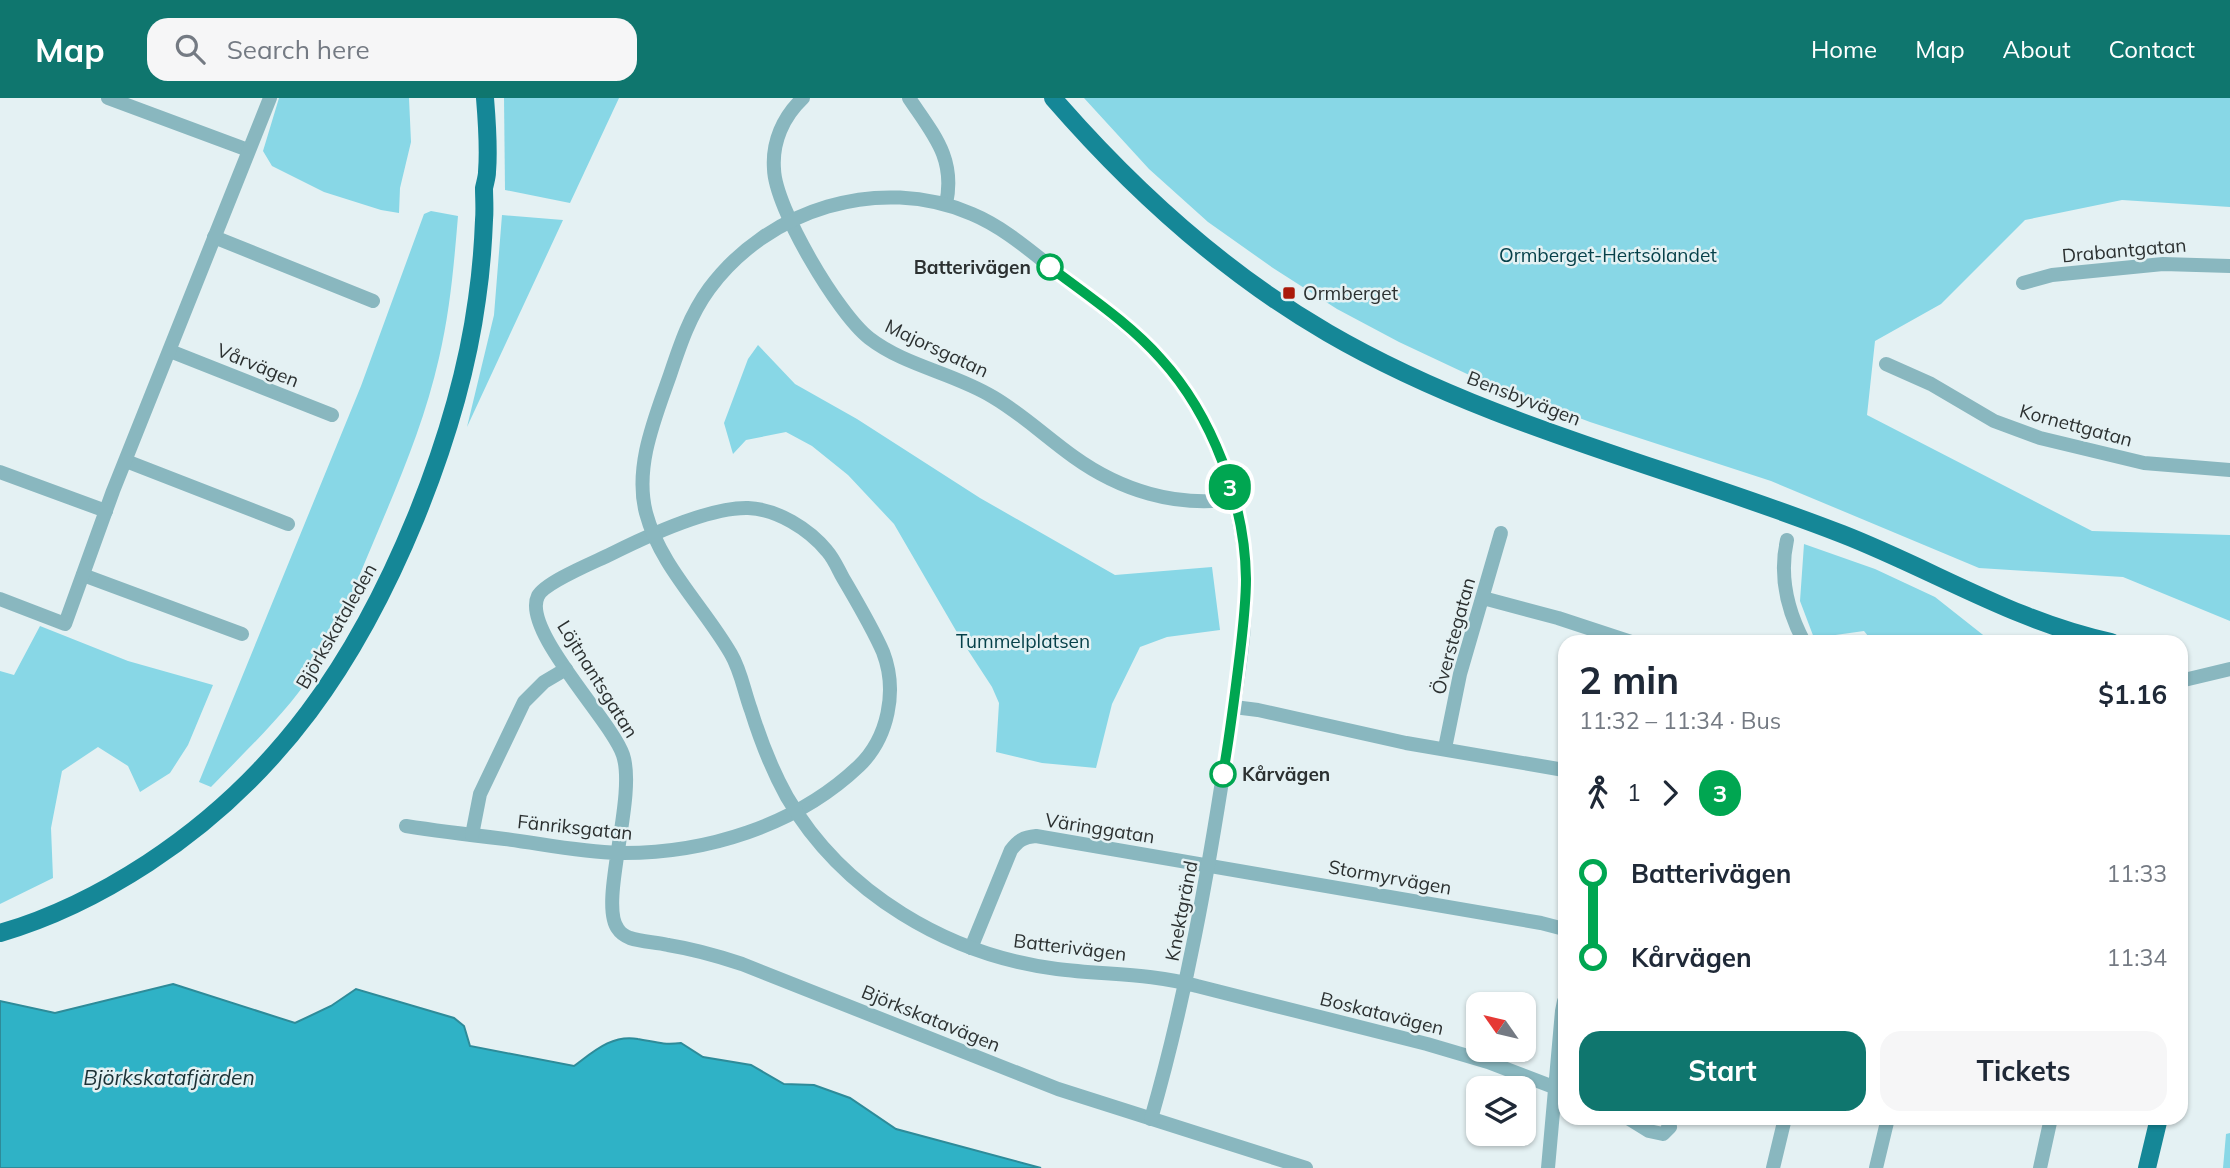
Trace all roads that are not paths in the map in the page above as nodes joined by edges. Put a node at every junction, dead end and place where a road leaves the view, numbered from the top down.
1 (108, 98) edge
2 (270, 98) edge
3 (474, 98) edge
4 (485, 98) edge
5 (803, 98) edge
6 (909, 98) edge
7 (1053, 98) edge
8 (248, 150) junction
9 (484, 187) junction
10 (946, 204) junction
11 (790, 220) junction
12 (214, 237) junction
13 (2230, 266) edge
14 (2023, 283) dead end
15 (373, 301) dead end
16 (170, 351) junction
17 (1886, 364) dead end
18 (332, 415) dead end
19 (126, 461) junction
20 (2230, 470) edge
21 (0, 472) edge
22 (1234, 499) junction
23 (106, 511) junction
24 (288, 524) dead end
25 (1501, 533) dead end
26 (654, 535) junction
27 (1787, 540) dead end
28 (83, 575) junction
29 (1483, 598) junction
30 (0, 599) edge
31 (536, 609) joint
32 (2048, 625) junction
33 (242, 634) dead end
34 (1609, 635) edge
35 (1800, 635) edge
36 (2071, 635) edge
37 (2081, 635) edge
38 (566, 669) junction
39 (2230, 669) edge
40 (2188, 679) edge
41 (1234, 707) junction
42 (1445, 748) junction
43 (1558, 769) edge
44 (797, 812) junction
45 (405, 826) dead end
46 (472, 835) junction
47 (618, 853) junction
48 (1209, 865) junction
49 (1558, 928) edge
50 (0, 933) edge
51 (971, 948) junction
52 (1186, 983) junction
53 (1558, 1089) edge
54 (1558, 1103) edge
55 (1151, 1119) junction
56 (1640, 1125) edge
57 (1669, 1125) edge
58 (1783, 1125) edge
59 (1886, 1125) edge
60 (2049, 1125) edge
61 (2157, 1125) edge
62 (1306, 1168) edge
63 (1548, 1168) edge
64 (1773, 1168) edge
65 (1876, 1168) edge
66 (2040, 1168) edge
67 (2147, 1168) edge

1 - 8 street
2 - 8 street
3 - 9 main road, Björkskataleden
4 - 9 main road, Björkskataleden
5 - 11 street, Majorsgatan
6 - 10 street
7 - 32 main road, Bensbyvägen
8 - 12 street
9 - 50 main road, Björkskataleden
10 - 11 street, Batterivägen
10 - 22 street, Batterivägen
11 - 22 street, Majorsgatan
11 - 26 street, Batterivägen
12 - 15 street
12 - 16 street
13 - 14 street, Drabantgatan
16 - 18 street, Vårvägen
16 - 19 street
17 - 20 street, Kornettgatan
19 - 23 street
19 - 24 street
21 - 23 street
22 - 41 street, Batterivägen
23 - 28 street
25 - 29 street, Överstegatan
26 - 31 street, Fänriksgatan
26 - 44 street, Batterivägen
26 - 44 street, Fänriksgatan
27 - 35 street
28 - 30 street
28 - 33 street
29 - 34 street
29 - 42 street, Överstegatan
31 - 38 street, Löjtnantsgatan
32 - 36 main road, Bensbyvägen
32 - 37 main road, Bensbyvägen
38 - 46 street
38 - 47 street, Löjtnantsgatan
39 - 40 street
41 - 42 street
41 - 48 street, Knektgränd
42 - 43 street
44 - 47 street, Fänriksgatan
44 - 51 street, Batterivägen
45 - 46 street, Fänriksgatan
46 - 47 street, Fänriksgatan
47 - 55 street, Björkskatavägen
48 - 49 street, Stormyrvägen
48 - 51 street, Väringgatan
48 - 52 street, Knektgränd
51 - 52 street, Batterivägen
52 - 53 street, Boskatavägen
52 - 55 street, Knektgränd
54 - 63 street
55 - 62 street, Björkskatavägen
56 - 57 street
58 - 64 street
59 - 65 street
60 - 66 street
61 - 67 main road

